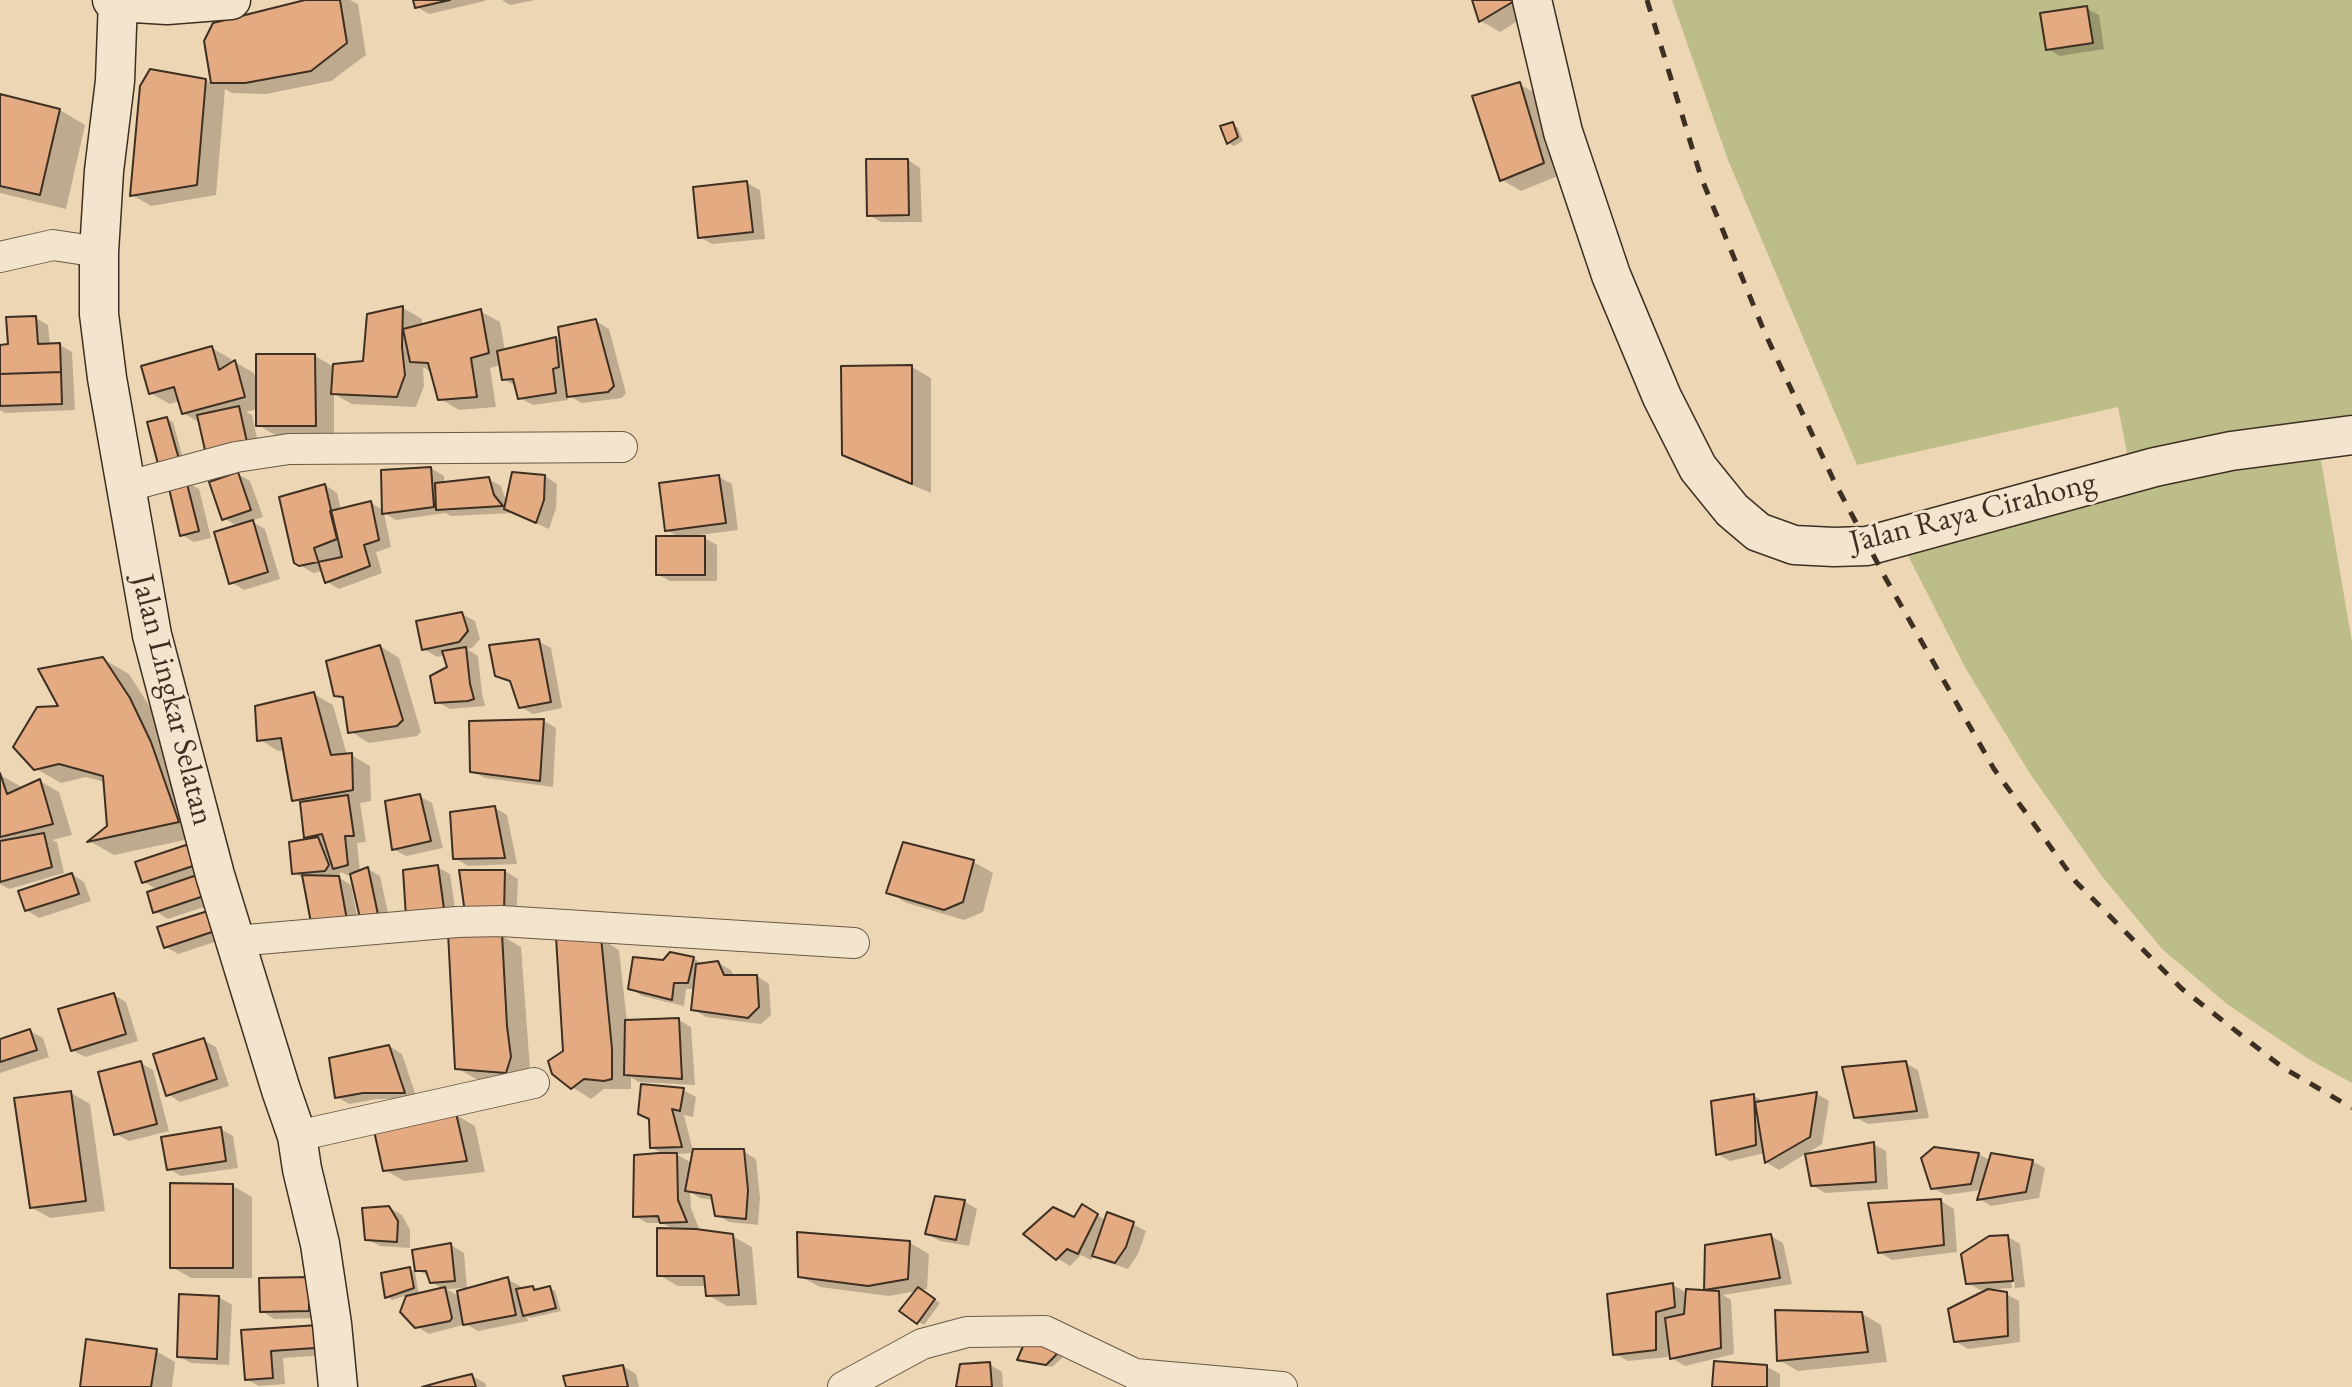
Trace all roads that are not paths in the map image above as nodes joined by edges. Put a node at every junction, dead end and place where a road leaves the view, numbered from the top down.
1 (231, 0) edge
2 (1532, 0) edge
3 (116, 1) edge
4 (99, 252) junction
5 (0, 257) edge
6 (2352, 435) edge
7 (622, 447) dead end
8 (125, 487) junction
9 (235, 941) junction
10 (854, 943) dead end
11 (534, 1083) dead end
12 (297, 1136) junction
13 (338, 1387) edge
14 (843, 1387) edge
15 (1282, 1387) edge

1 - 3 street
2 - 6 street, Jalan Raya Cirahong
3 - 4 street, Jalan Lingkar Selatan
4 - 5 street
4 - 8 street, Jalan Lingkar Selatan
7 - 8 street
8 - 9 street, Jalan Lingkar Selatan
9 - 10 street
9 - 12 street, Jalan Lingkar Selatan
11 - 12 street
12 - 13 street, Jalan Lingkar Selatan
14 - 15 street

